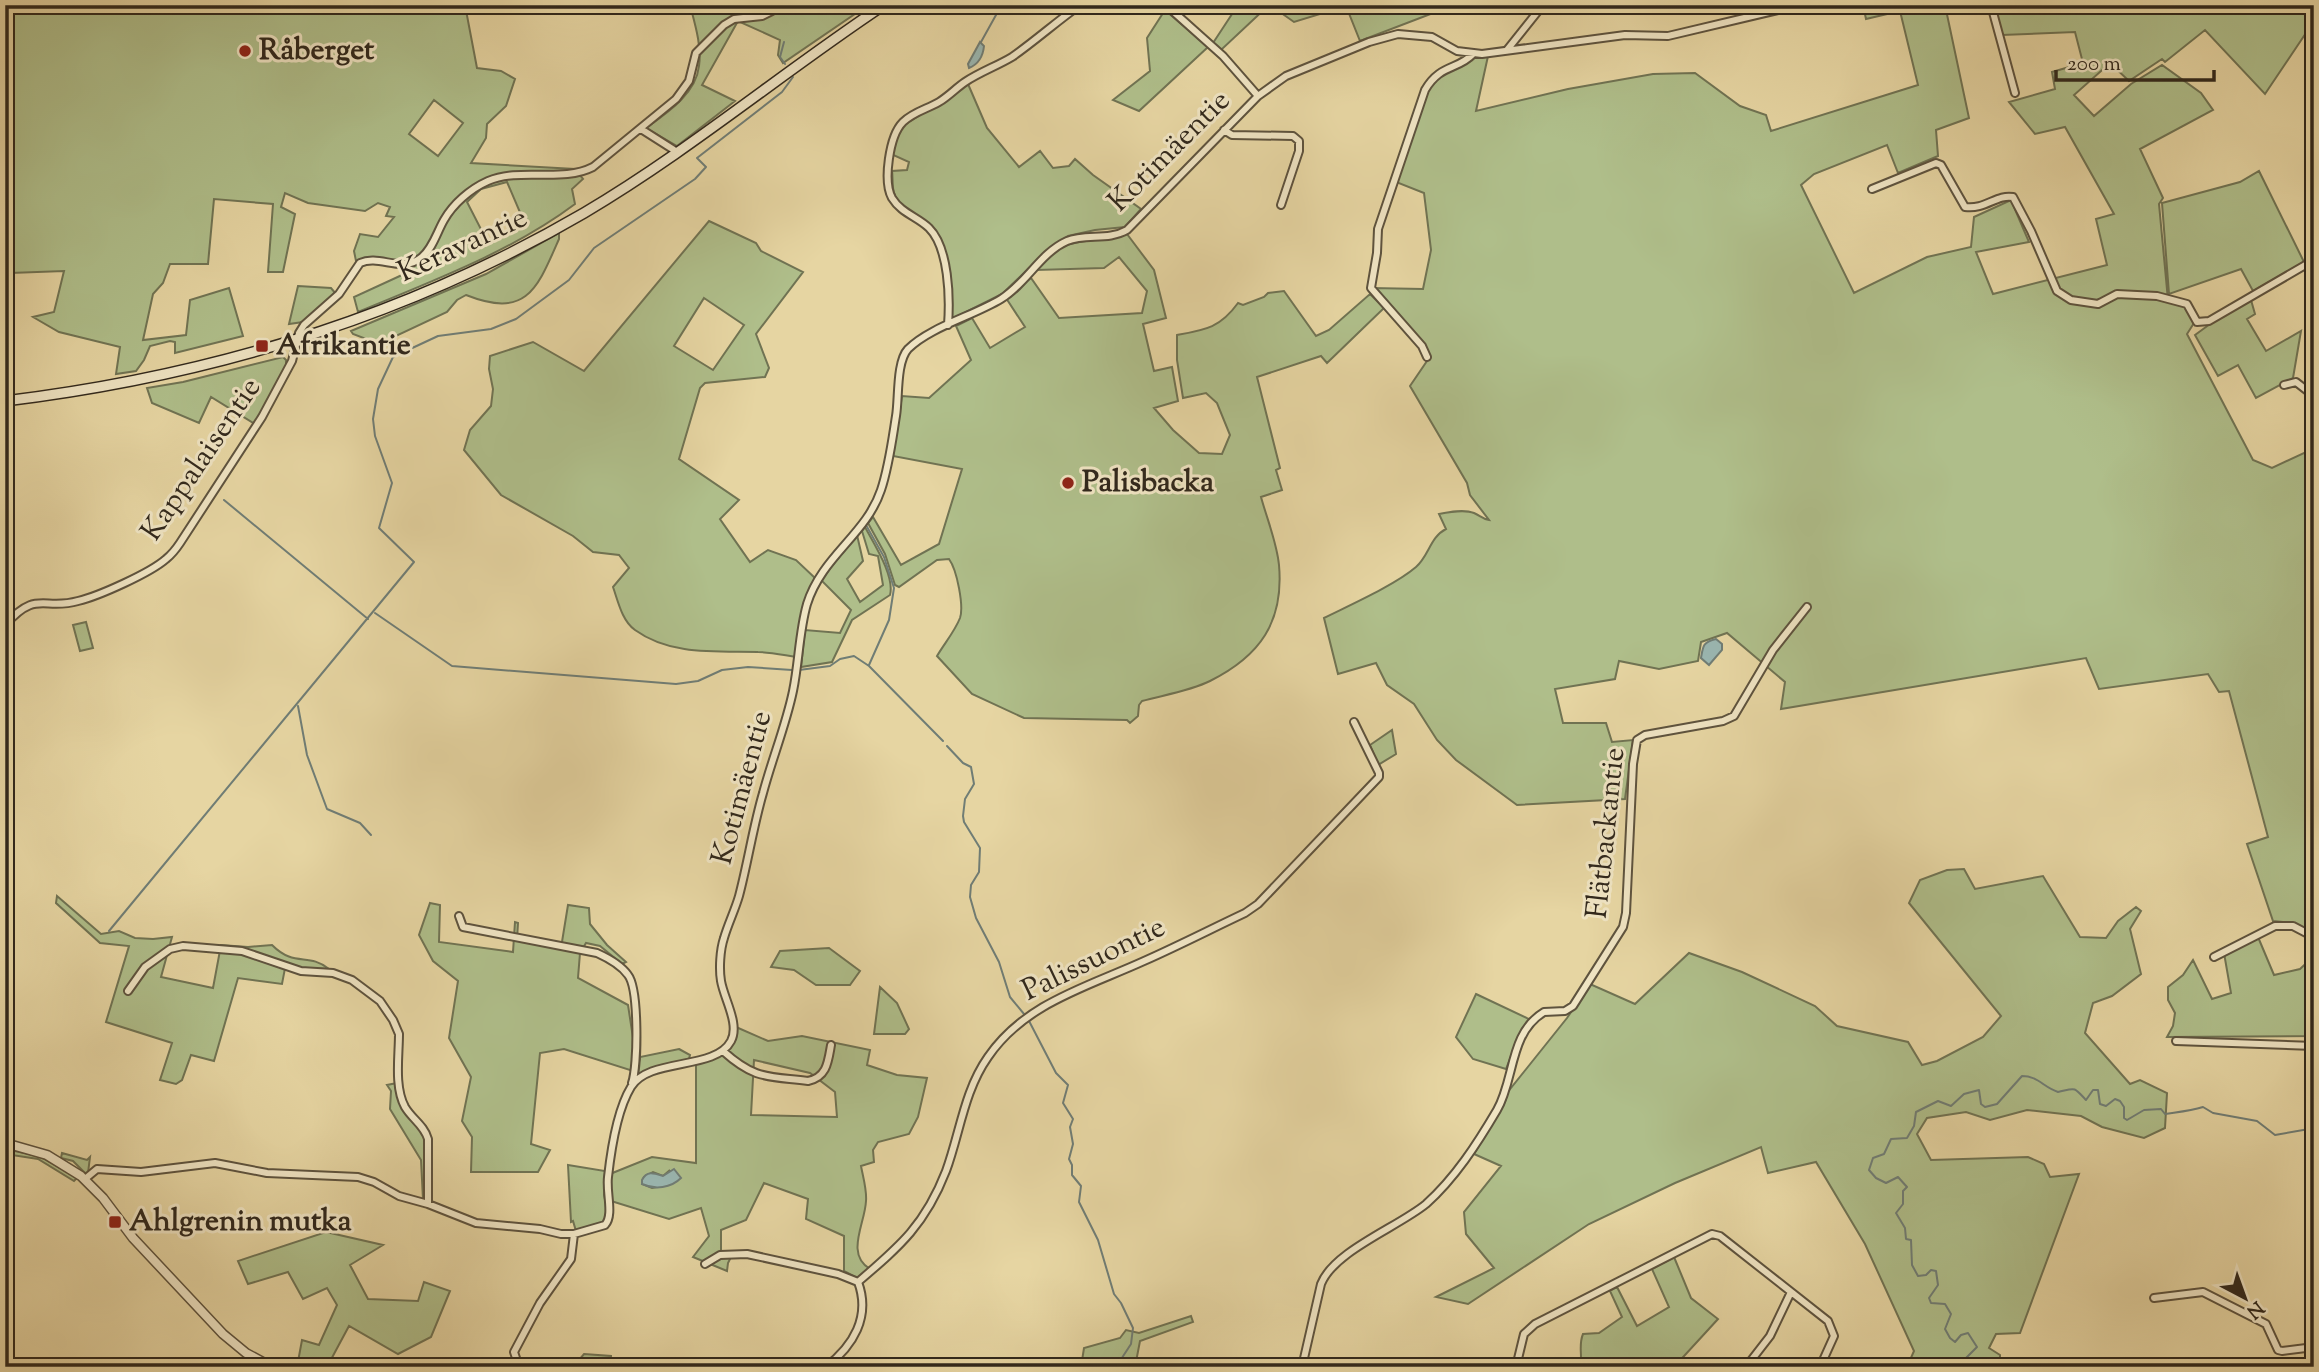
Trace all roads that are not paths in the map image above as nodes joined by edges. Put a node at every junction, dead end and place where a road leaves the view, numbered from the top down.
1 (776, 5) edge
2 (884, 5) edge
3 (1080, 5) edge
4 (1166, 5) edge
5 (1543, 5) edge
6 (1799, 5) edge
7 (1991, 5) edge
8 (1507, 50) junction
9 (1473, 54) junction
10 (2015, 93) dead end
11 (1258, 96) junction
12 (641, 129) junction
13 (1224, 130) junction
14 (676, 154) junction
15 (1872, 189) dead end
16 (1282, 205) dead end
17 (2314, 260) edge
18 (948, 325) junction
19 (298, 340) junction
20 (1427, 357) dead end
21 (2284, 385) dead end
22 (2314, 396) edge
23 (5, 401) edge
24 (1807, 607) dead end
25 (5, 625) edge
26 (1354, 722) dead end
27 (458, 916) dead end
28 (2314, 937) edge
29 (2214, 957) dead end
30 (128, 991) dead end
31 (2176, 1041) dead end
32 (831, 1045) dead end
33 (2314, 1046) edge
34 (723, 1051) junction
35 (632, 1085) junction
36 (5, 1143) edge
37 (85, 1179) junction
38 (428, 1204) junction
39 (574, 1234) junction
40 (705, 1264) dead end
41 (858, 1282) junction
42 (1791, 1292) junction
43 (2154, 1298) dead end
44 (2314, 1347) edge
45 (271, 1367) edge
46 (534, 1367) edge
47 (826, 1367) edge
48 (1302, 1367) edge
49 (1516, 1367) edge
50 (1746, 1367) edge
51 (1820, 1367) edge

1 - 12 street
2 - 14 main road, Keravantie
3 - 18 street
4 - 11 street, Kotimäentie
5 - 8 street
6 - 8 street
7 - 10 street
8 - 9 street
9 - 11 street
9 - 20 street
11 - 13 street, Kotimäentie
12 - 14 street
12 - 19 street
13 - 16 street
13 - 18 street, Kotimäentie
14 - 19 main road, Keravantie
15 - 17 street
18 - 34 street, Kotimäentie
19 - 23 main road, Keravantie
19 - 25 street, Kappalaisentie
21 - 22 street
24 - 48 street, Flätbackantie
26 - 41 street, Palissuontie
27 - 35 street
28 - 29 street
30 - 38 street
31 - 33 street
32 - 34 street
34 - 35 street
35 - 39 street
36 - 37 street
37 - 38 street
37 - 45 street
38 - 39 street
39 - 46 street
40 - 41 street
41 - 47 street
42 - 49 street
42 - 50 street
42 - 51 street
43 - 44 street

